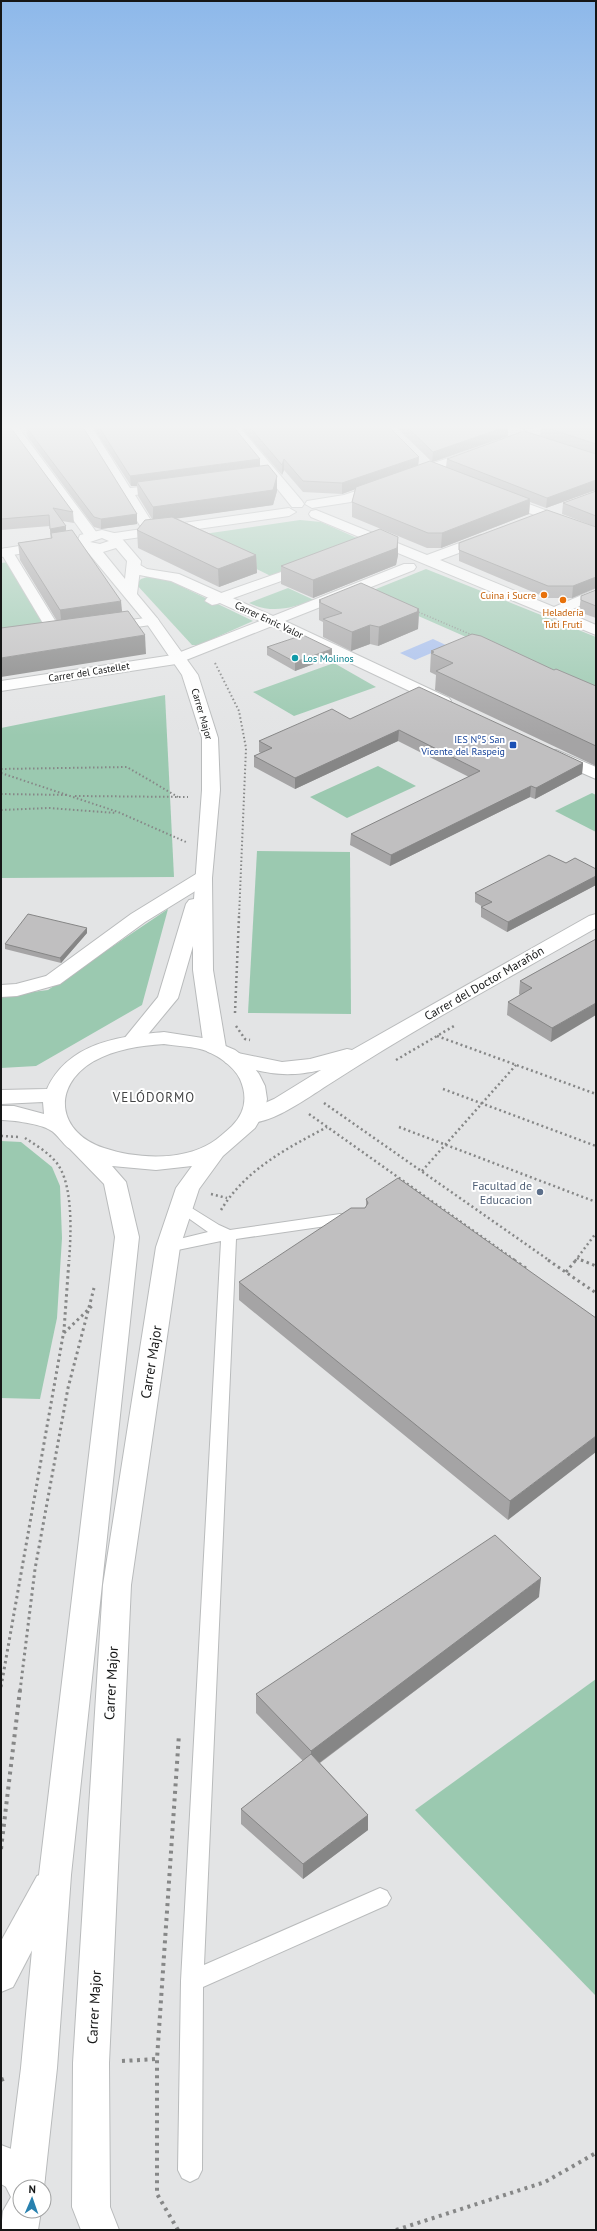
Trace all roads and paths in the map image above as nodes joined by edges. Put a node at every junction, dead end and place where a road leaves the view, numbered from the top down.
1 (72, 528) edge
2 (149, 528) edge
3 (174, 528) edge
4 (355, 528) edge
5 (581, 528) edge
6 (151, 532) junction
7 (496, 534) edge
8 (596, 534) edge
9 (115, 539) junction
10 (381, 540) junction
11 (80, 542) junction
12 (360, 548) edge
13 (4, 552) edge
14 (427, 560) junction
15 (317, 564) edge
16 (135, 566) junction
17 (409, 567) dead end
18 (596, 593) edge
19 (130, 595) junction
20 (218, 599) junction
21 (409, 608) edge
22 (555, 612) junction
23 (152, 621) junction
24 (270, 622) junction
25 (93, 629) edge
26 (596, 630) edge
27 (72, 633) edge
28 (57, 635) junction
29 (474, 636) edge
30 (43, 637) edge
31 (176, 659) junction
32 (214, 663) dead end
33 (1, 686) edge
34 (460, 709) edge
35 (545, 750) edge
36 (1, 769) edge
37 (1, 773) edge
38 (596, 774) edge
39 (1, 794) edge
40 (73, 796) junction
41 (179, 797) junction
42 (210, 798) junction
43 (1, 810) edge
44 (121, 814) junction
45 (205, 852) junction
46 (203, 878) junction
47 (596, 920) edge
48 (1, 991) edge
49 (235, 1015) dead end
50 (235, 1023) dead end
51 (436, 1036) dead end
52 (133, 1040) junction
53 (373, 1046) junction
54 (224, 1053) junction
55 (516, 1065) junction
56 (274, 1068) junction
57 (443, 1089) dead end
58 (596, 1094) edge
59 (54, 1095) junction
60 (298, 1095) junction
61 (1, 1096) edge
62 (482, 1103) junction
63 (252, 1117) junction
64 (5, 1122) edge
65 (59, 1125) junction
66 (399, 1126) dead end
67 (1, 1132) edge
68 (1, 1136) edge
69 (445, 1144) junction
70 (80, 1146) junction
71 (596, 1146) edge
72 (215, 1150) junction
73 (422, 1170) junction
74 (596, 1202) edge
75 (182, 1207) junction
76 (359, 1221) edge
77 (596, 1233) edge
78 (229, 1235) junction
79 (168, 1247) junction
80 (577, 1258) junction
81 (596, 1266) edge
82 (532, 1272) edge
83 (566, 1272) junction
84 (96, 1280) dead end
85 (596, 1293) edge
86 (95, 1304) dead end
87 (87, 1313) junction
88 (64, 1334) junction
89 (1, 1687) edge
90 (1, 1849) edge
91 (55, 1875) junction
92 (380, 1898) dead end
93 (1, 1975) edge
94 (192, 1981) junction
95 (157, 2059) dead end
96 (596, 2153) edge
97 (190, 2170) dead end
98 (20, 2179) edge
99 (18, 2219) edge
100 (18, 2230) edge
101 (100, 2230) edge
102 (178, 2230) edge
103 (396, 2230) edge

1 - 11 street, Carrer Major
2 - 6 street
3 - 6 street
4 - 10 street
5 - 8 street
6 - 9 street
7 - 14 street
9 - 11 street
9 - 16 street
10 - 12 street
10 - 14 street
11 - 13 street
11 - 19 street, Carrer Major
13 - 28 street
14 - 22 street
15 - 20 street
16 - 19 street
16 - 20 street, Carrer Enric Valor
17 - 24 street, Carrer del Castellet
18 - 22 street
19 - 23 street, Carrer Major
20 - 24 street, Carrer Enric Valor
21 - 29 path
22 - 26 street
23 - 25 street
23 - 31 street, Carrer Major
24 - 31 street, Carrer del Castellet
24 - 34 street, Carrer Enric Valor
27 - 28 street
28 - 30 street
31 - 33 street, Carrer del Castellet
31 - 42 street, Carrer Major
32 - 49 path
35 - 38 street
36 - 41 path
37 - 40 path
39 - 40 path
40 - 41 path
40 - 44 path
41 - 42 path
42 - 45 street, Carrer Major
43 - 44 path
44 - 45 path
45 - 46 street, Carrer Major
46 - 48 street
46 - 52 street, Carrer Major
46 - 54 street, Carrer Major
47 - 53 street, Carrer del Doctor Marañón
50 - 56 path
51 - 55 path
52 - 54 street
52 - 59 street
53 - 56 street
53 - 60 street
54 - 56 street
54 - 63 street
55 - 58 path
55 - 62 path
57 - 62 path
59 - 61 street
59 - 65 street
60 - 63 street
60 - 73 path
60 - 82 path
62 - 69 path
62 - 71 path
63 - 72 street
64 - 65 street
64 - 67 path
65 - 70 street
66 - 69 path
68 - 88 path
69 - 73 path
69 - 74 path
70 - 72 street
70 - 91 street
72 - 75 street, Carrer Major
73 - 83 path
75 - 78 lane
75 - 79 street, Carrer Major
76 - 78 lane
77 - 80 path
78 - 79 lane
78 - 94 lane
79 - 101 street, Carrer Major
80 - 81 path
80 - 83 path
83 - 85 path
84 - 87 path
86 - 87 path
87 - 88 path
87 - 90 path
88 - 89 path
91 - 93 street
91 - 98 street
92 - 94 lane
94 - 97 lane
95 - 102 path
96 - 103 path
99 - 100 street

